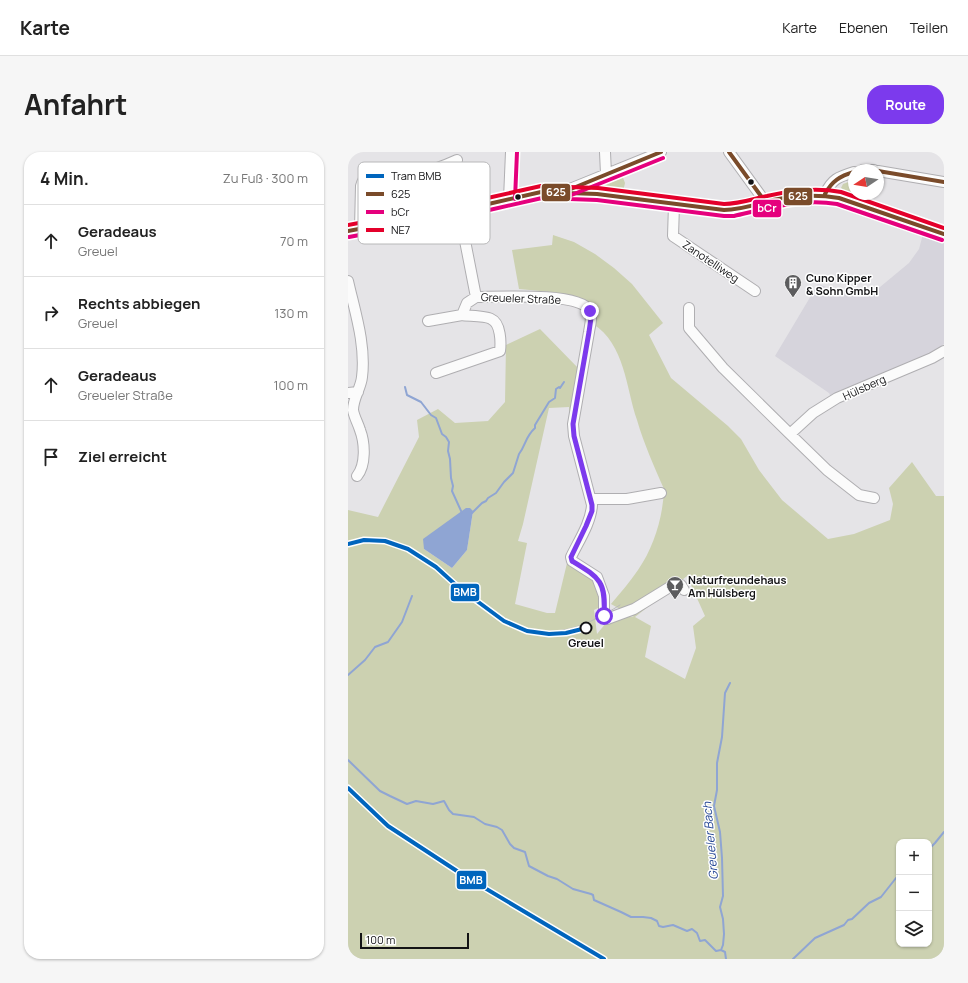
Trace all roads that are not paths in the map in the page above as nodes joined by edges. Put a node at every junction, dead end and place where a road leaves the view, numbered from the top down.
1 (511, 152) edge
2 (605, 152) edge
3 (661, 152) edge
4 (728, 152) edge
5 (457, 160) dead end
6 (453, 162) edge
7 (884, 172) edge
8 (606, 174) junction
9 (848, 174) edge
10 (944, 182) edge
11 (562, 193) junction
12 (825, 194) junction
13 (509, 199) junction
14 (490, 203) edge
15 (766, 203) junction
16 (674, 205) junction
17 (358, 228) edge
18 (348, 231) edge
19 (944, 234) edge
20 (466, 244) edge
21 (348, 281) edge
22 (755, 291) dead end
23 (476, 297) junction
24 (689, 308) dead end
25 (462, 316) junction
26 (428, 321) dead end
27 (944, 351) edge
28 (436, 373) dead end
29 (353, 392) edge
30 (790, 434) junction
31 (357, 476) dead end
32 (661, 493) dead end
33 (874, 498) dead end
34 (591, 499) junction
35 (684, 590) dead end

1 - 13 street
2 - 8 street
3 - 8 street
4 - 15 street
5 - 6 street
7 - 10 street
8 - 11 street
9 - 12 street
11 - 13 street
11 - 16 street
12 - 15 street
12 - 19 street
13 - 14 street
15 - 16 street
16 - 22 street, Zanotelliweg
17 - 18 street
20 - 23 street, Greueler Straße
21 - 29 street
23 - 25 street
23 - 34 street, Greueler Straße
24 - 30 street
25 - 26 street
25 - 28 street
27 - 30 street, Hülsberg
29 - 31 street
30 - 33 street
32 - 34 street
34 - 35 street

